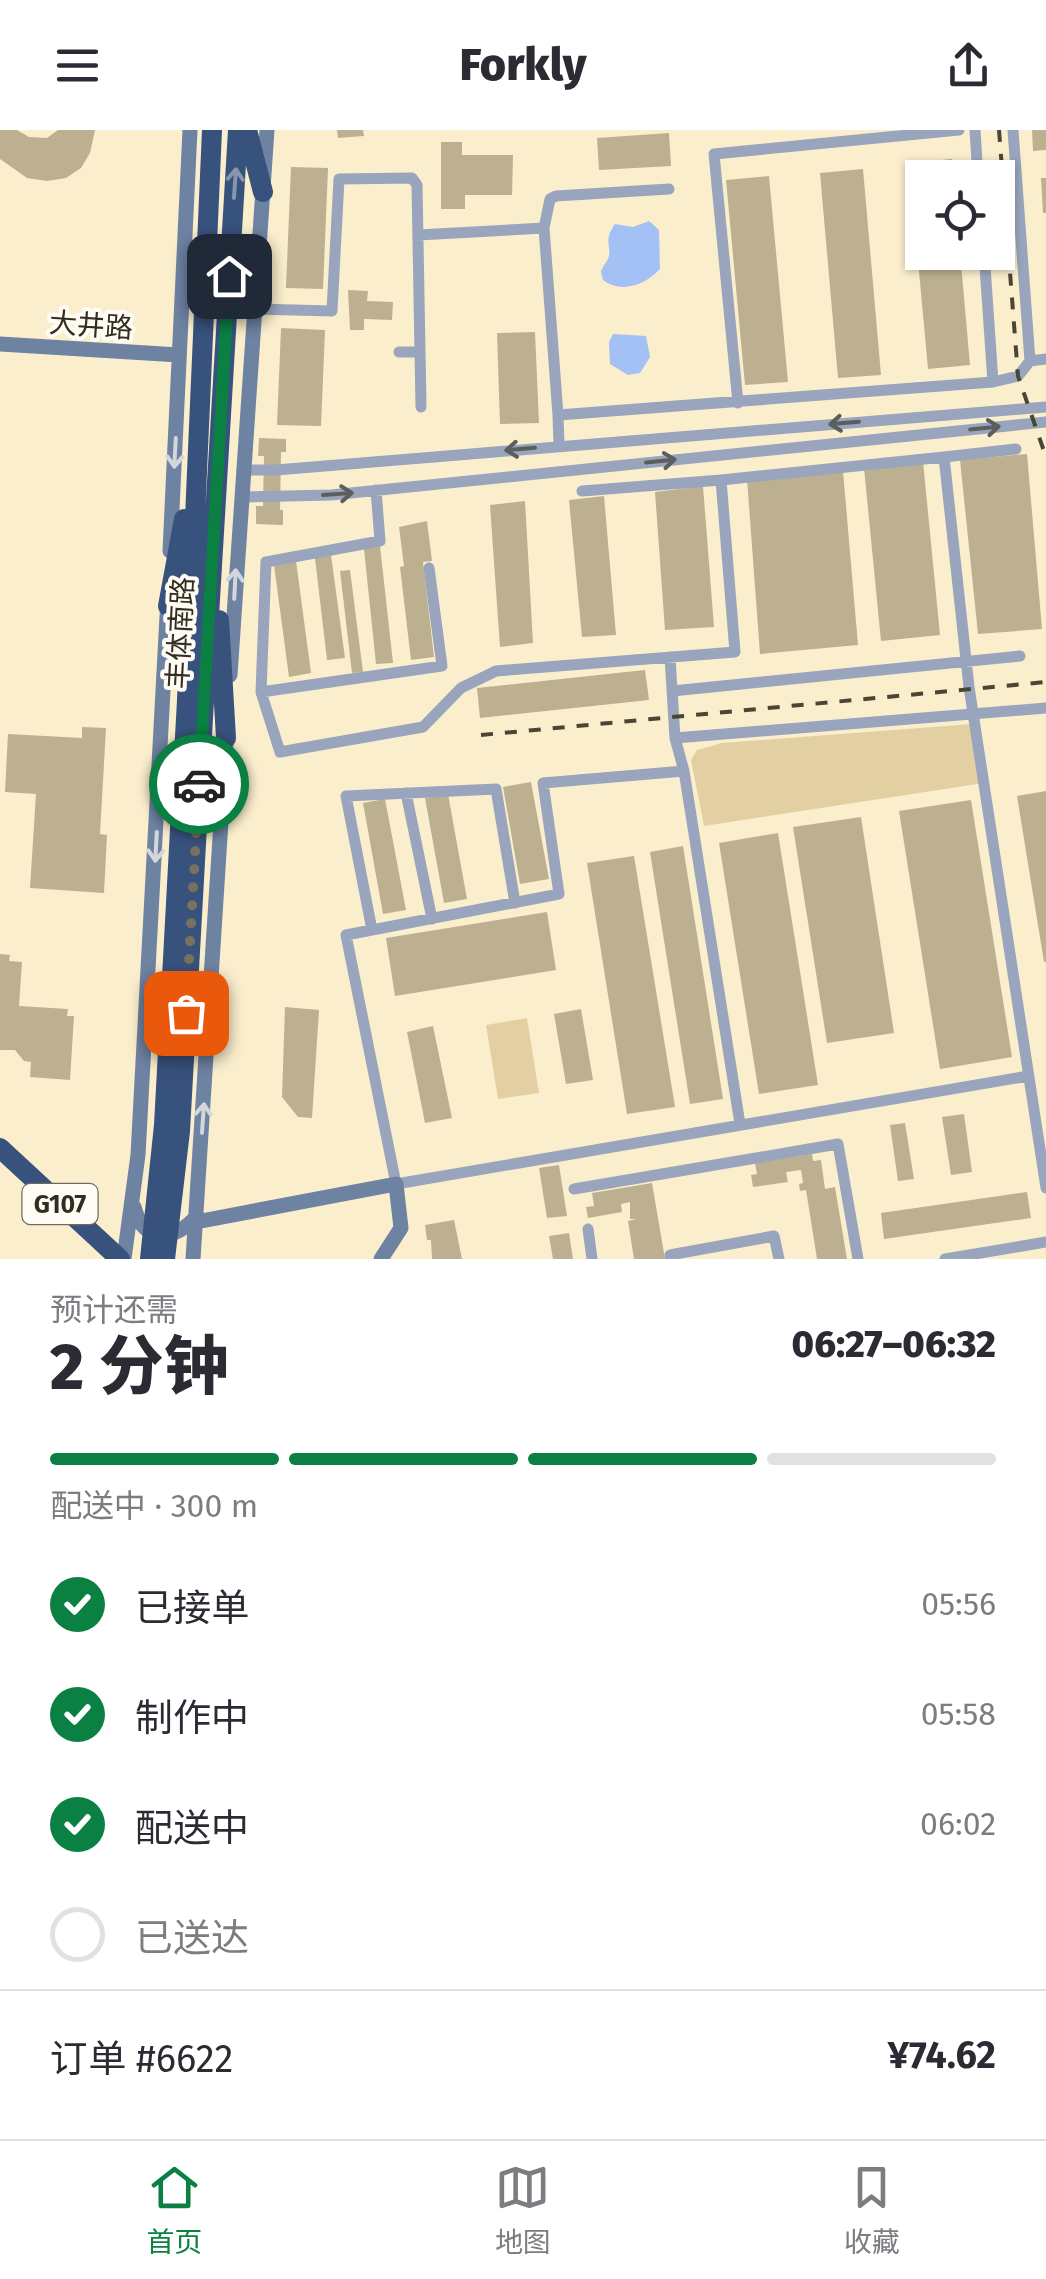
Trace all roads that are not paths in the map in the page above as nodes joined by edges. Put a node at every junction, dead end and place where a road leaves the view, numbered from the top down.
1 (190, 130) edge
2 (238, 130) edge
3 (247, 130) edge
4 (267, 130) edge
5 (960, 130) edge
6 (975, 130) edge
7 (1013, 130) edge
8 (210, 135) edge
9 (977, 160) edge
10 (669, 190) dead end
11 (263, 192) junction
12 (544, 228) junction
13 (418, 234) junction
14 (985, 270) edge
15 (255, 309) junction
16 (0, 344) edge
17 (399, 352) dead end
18 (420, 352) junction
19 (179, 356) junction
20 (1046, 360) edge
21 (1030, 362) junction
22 (993, 382) junction
23 (738, 403) junction
24 (421, 407) dead end
25 (1046, 407) edge
26 (558, 415) junction
27 (1046, 422) edge
28 (559, 446) junction
29 (1016, 449) dead end
30 (196, 454) junction
31 (944, 456) junction
32 (242, 470) junction
33 (721, 480) junction
34 (376, 490) junction
35 (582, 491) dead end
36 (240, 497) junction
37 (212, 532) junction
38 (429, 568) dead end
39 (168, 606) junction
40 (1020, 656) dead end
41 (670, 657) junction
42 (966, 661) junction
43 (672, 691) junction
44 (262, 692) junction
45 (196, 700) junction
46 (1046, 708) edge
47 (973, 713) junction
48 (226, 738) junction
49 (676, 738) junction
50 (684, 771) junction
51 (406, 793) junction
52 (515, 903) junction
53 (432, 919) junction
54 (372, 930) junction
55 (1028, 1076) junction
56 (740, 1124) junction
57 (0, 1148) edge
58 (396, 1184) junction
59 (1046, 1188) edge
60 (574, 1189) dead end
61 (133, 1204) junction
62 (197, 1219) junction
63 (588, 1228) dead end
64 (1046, 1242) edge
65 (122, 1259) edge
66 (150, 1259) edge
67 (164, 1259) edge
68 (193, 1259) edge
69 (381, 1259) edge
70 (592, 1259) edge
71 (671, 1259) edge
72 (779, 1259) edge
73 (858, 1259) edge
74 (945, 1259) edge

1 - 19 street, 丰体南路
37 -> 2 highway, 丰体南路
3 - 11 highway
4 - 11 street, 丰体南路
5 - 23 street
6 - 9 street
7 - 21 street
8 - 30 highway, 丰体南路
10 - 12 street
11 - 15 street, 丰体南路
12 - 13 street
12 - 26 street
13 - 15 street
13 - 18 street
14 - 22 street
15 - 32 street, 丰体南路
16 - 19 street, 大井路
17 - 18 street
18 - 24 street
19 -> 39 street, 丰体南路
20 - 21 street
21 - 22 street
22 - 23 street
23 - 26 street
25 -> 28 street
26 - 28 street
34 -> 27 street
28 -> 32 street
29 - 31 street
30 - 39 highway
30 - 45 highway, 丰体南路
31 - 33 street
31 - 42 street
32 - 36 street, 丰体南路
33 - 35 street
33 - 41 street
36 -> 34 street
34 - 44 street
48 -> 36 street, 丰体南路
37 - 45 highway, 丰体南路
37 - 48 highway
38 - 44 street
39 -> 61 street, 丰体南路
40 - 42 street
41 - 43 street
41 - 44 street
42 - 43 street
42 - 47 street
43 - 49 street
45 - 66 highway, 丰体南路, bridge
45 - 67 highway, 丰体南路, bridge
46 - 47 street
47 - 49 street
47 - 55 street
62 -> 48 street, 丰体南路
49 - 50 street
50 - 52 street
50 - 56 street
51 - 52 street
51 - 53 street
51 - 54 street
52 - 53 street
53 - 54 street
54 - 58 street
55 - 56 street
55 - 59 street
56 - 58 street
57 - 65 highway, G107
58 - 62 street
58 - 69 street
60 - 73 street
61 - 62 street
61 - 65 street, 丰体南路
62 - 68 street, 丰体南路
63 - 70 street
64 - 74 street
71 - 72 street

